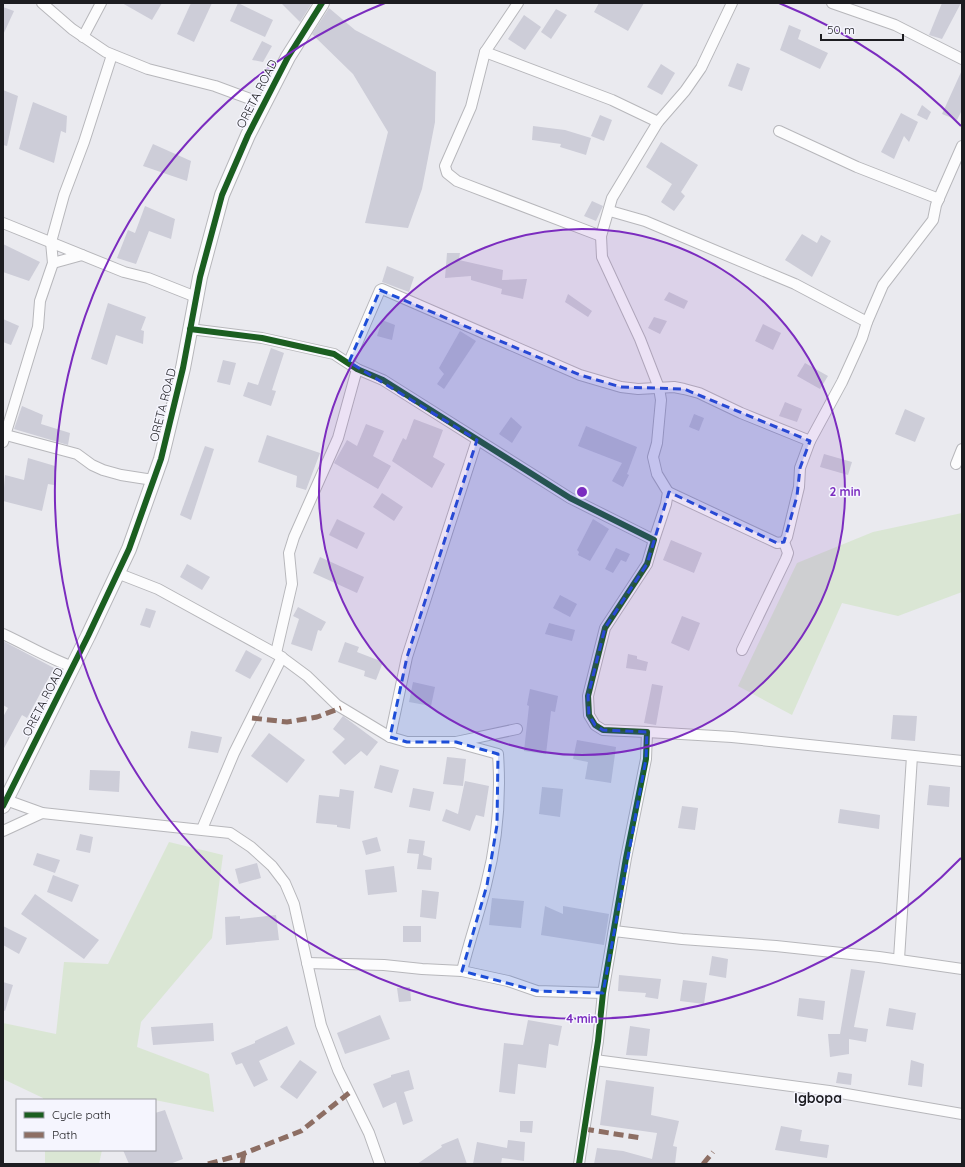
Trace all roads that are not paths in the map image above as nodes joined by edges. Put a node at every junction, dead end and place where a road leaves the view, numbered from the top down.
1 (42, 3) edge
2 (101, 3) edge
3 (322, 3) edge
4 (518, 3) edge
5 (732, 3) edge
6 (832, 3) edge
7 (84, 37) junction
8 (486, 52) junction
9 (112, 55) junction
10 (962, 59) edge
11 (264, 104) junction
12 (658, 122) junction
13 (779, 131) dead end
14 (962, 146) edge
15 (940, 198) junction
16 (610, 211) junction
17 (3, 223) edge
18 (601, 236) junction
19 (51, 242) junction
20 (82, 255) junction
21 (53, 263) junction
22 (196, 297) junction
23 (867, 322) junction
24 (190, 329) junction
25 (349, 362) junction
26 (357, 369) junction
27 (659, 388) junction
28 (4, 439) edge
29 (477, 440) junction
30 (810, 441) junction
31 (962, 449) edge
32 (956, 464) dead end
33 (154, 480) junction
34 (668, 492) junction
35 (654, 540) junction
36 (784, 542) junction
37 (117, 573) junction
38 (3, 634) edge
39 (742, 650) dead end
40 (279, 655) junction
41 (73, 667) junction
42 (517, 729) dead end
43 (647, 732) junction
44 (390, 737) junction
45 (456, 742) junction
46 (912, 756) junction
47 (962, 761) edge
48 (4, 803) edge
49 (42, 813) junction
50 (202, 829) junction
51 (3, 831) edge
52 (614, 931) junction
53 (899, 959) junction
54 (307, 963) junction
55 (962, 969) edge
56 (462, 971) junction
57 (603, 993) junction
58 (595, 1060) junction
59 (962, 1114) edge
60 (380, 1164) edge
61 (579, 1164) edge

1 - 7 street
2 - 7 street
3 - 11 street, ORETA ROAD
4 - 8 street
5 - 12 street
6 - 10 street
7 - 9 street
8 - 12 street
8 - 18 street
9 - 11 street
9 - 19 street
11 - 22 street, ORETA ROAD
12 - 16 street
13 - 15 street
14 - 15 street
15 - 23 street
16 - 18 street
16 - 23 street
17 - 19 street
18 - 27 street
19 - 20 street
19 - 21 street
20 - 21 street
20 - 22 street
21 - 28 street
22 - 24 street, ORETA ROAD
23 - 30 street
24 - 25 street
24 - 33 street, ORETA ROAD
25 - 26 street
25 - 27 street
26 - 29 street
26 - 40 street
27 - 30 street
27 - 34 street
28 - 33 street
29 - 35 street
29 - 44 street
30 - 36 street
31 - 32 street
33 - 37 street, ORETA ROAD
34 - 35 street
34 - 36 street
35 - 43 street
36 - 39 street
37 - 40 street
37 - 41 street, ORETA ROAD
38 - 41 street
40 - 44 street
40 - 50 street
41 - 48 street, ORETA ROAD
42 - 45 street
43 - 46 street
43 - 52 street
44 - 45 street
45 - 56 street
46 - 47 street
46 - 53 street
48 - 49 street
49 - 50 street
49 - 51 street
50 - 54 street
52 - 53 street
52 - 57 street
53 - 55 street
54 - 56 street
54 - 60 street
56 - 57 street
57 - 58 street
58 - 59 street
58 - 61 street

